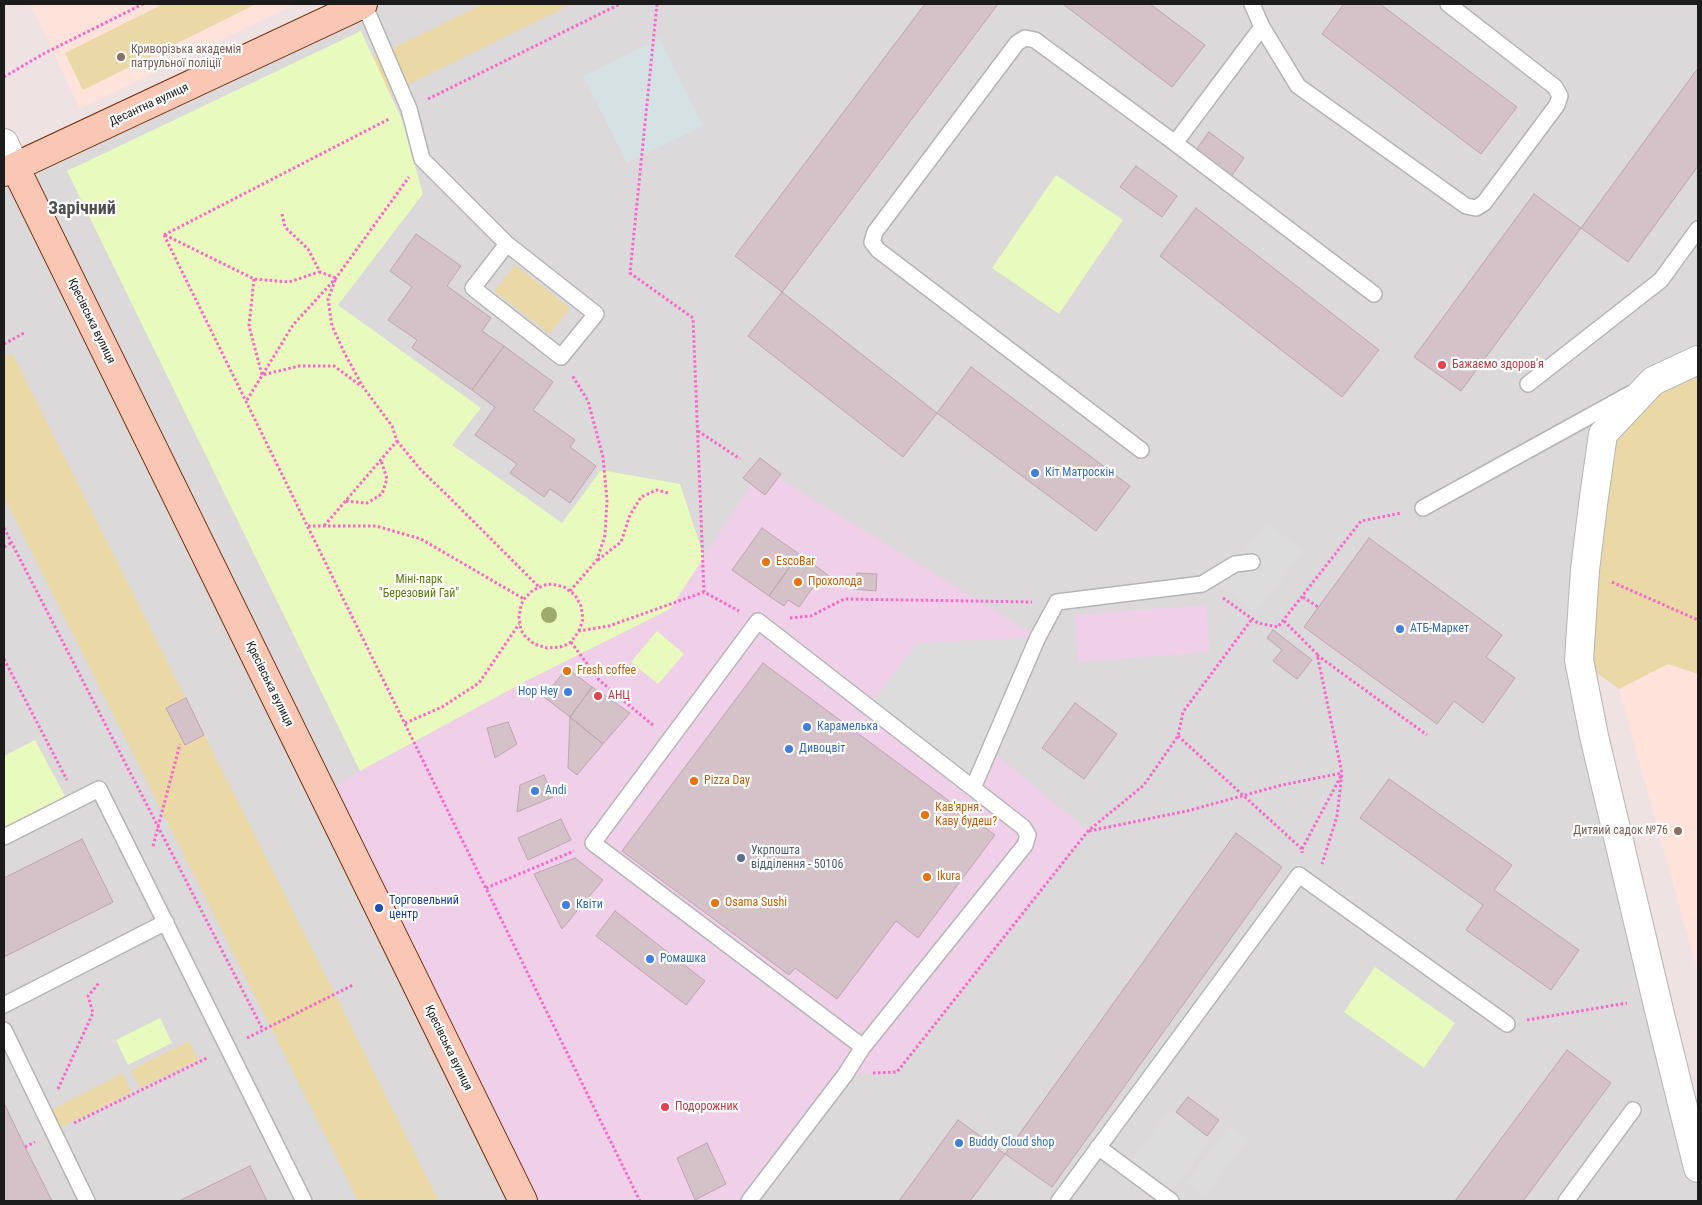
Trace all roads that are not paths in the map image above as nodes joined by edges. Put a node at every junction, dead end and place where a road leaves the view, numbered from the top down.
1 (1252, 4) edge
2 (1448, 4) edge
3 (356, 5) edge
4 (1262, 27) junction
5 (4, 143) edge
6 (1175, 143) junction
7 (10, 170) edge
8 (1698, 229) edge
9 (507, 244) junction
10 (1374, 294) dead end
11 (1698, 360) edge
12 (1653, 382) junction
13 (1528, 384) dead end
14 (1141, 450) dead end
15 (1423, 508) road end
16 (1252, 562) dead end
17 (973, 788) junction
18 (4, 837) edge
19 (166, 922) junction
20 (4, 1005) edge
21 (1507, 1024) road end
22 (4, 1030) edge
23 (863, 1047) junction
24 (1633, 1110) dead end
25 (1098, 1147) junction
26 (1698, 1168) edge
27 (87, 1201) edge
28 (304, 1201) edge
29 (523, 1201) edge
30 (749, 1201) edge
31 (1059, 1201) edge
32 (1171, 1201) edge
33 (1566, 1201) edge

1 - 4 lane
2 - 4 lane
3 - 7 street, Десантна вулиця
3 - 9 lane
4 - 6 lane
5 - 7 street
6 - 10 lane
6 - 14 lane
7 - 29 street, Кресівська вулиця
8 - 13 lane
9 - 9 lane
11 - 12 street
12 - 15 lane
12 - 26 street
16 - 17 lane
17 - 23 lane
17 - 23 lane
18 - 19 lane
19 - 20 lane
19 - 28 lane
21 - 25 lane
22 - 27 lane
23 - 30 lane
24 - 33 lane
25 - 31 lane
25 - 32 lane

